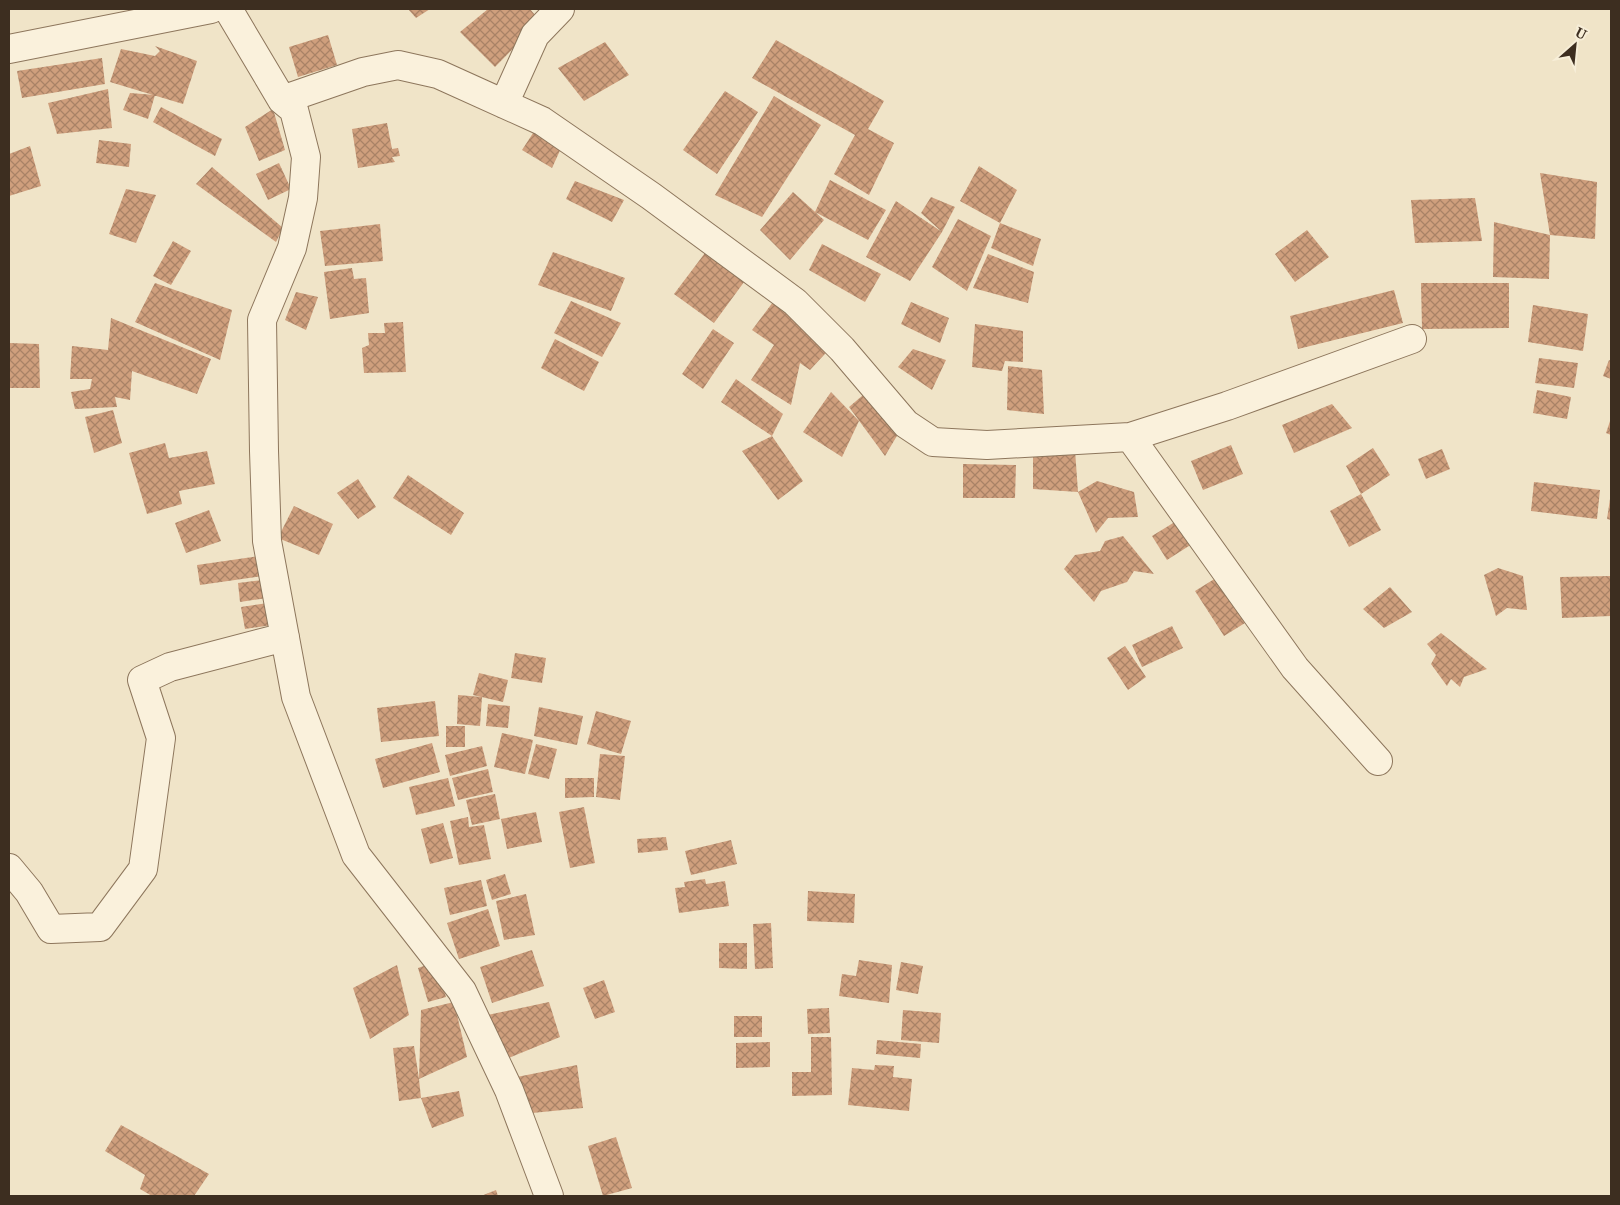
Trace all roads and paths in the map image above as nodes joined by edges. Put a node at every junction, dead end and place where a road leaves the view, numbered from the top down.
1 (211, 9) edge
2 (228, 9) edge
3 (560, 9) edge
4 (9, 50) edge
5 (282, 100) junction
6 (504, 104) junction
7 (1412, 339) dead end
8 (1130, 436) junction
9 (285, 637) junction
10 (1378, 762) dead end
11 (9, 868) edge
12 (549, 1196) edge

1 - 4 street
2 - 5 street
3 - 6 street
5 - 6 street
5 - 9 street
6 - 8 street
7 - 8 street
8 - 10 street
9 - 11 street
9 - 12 street

